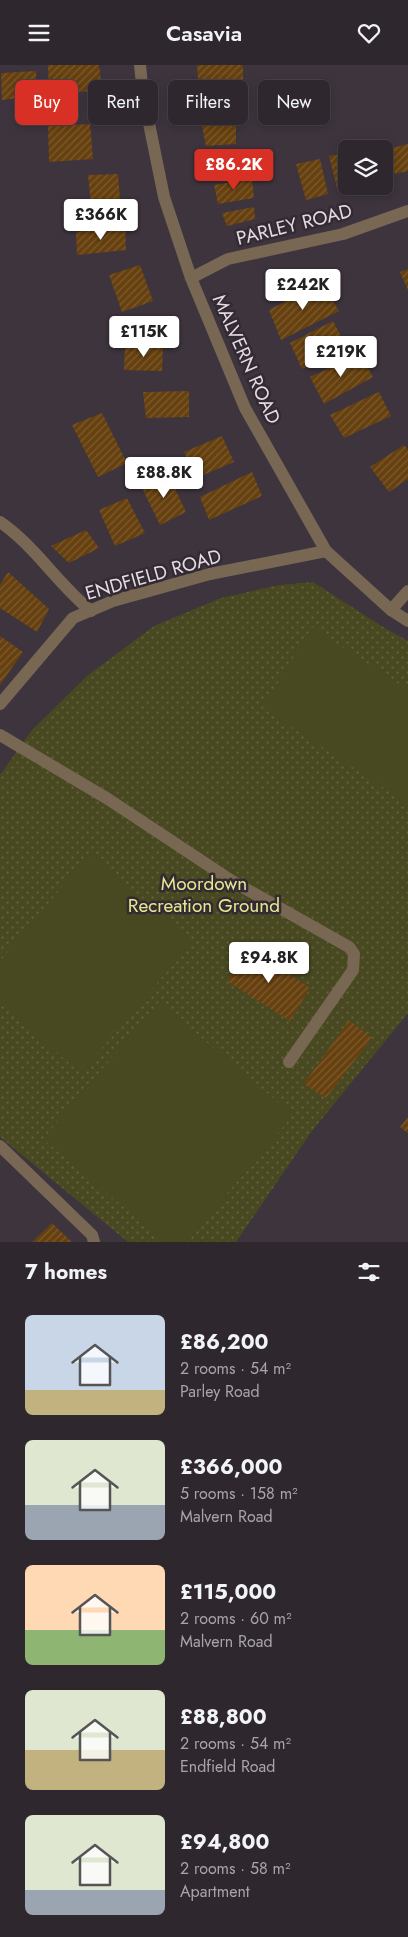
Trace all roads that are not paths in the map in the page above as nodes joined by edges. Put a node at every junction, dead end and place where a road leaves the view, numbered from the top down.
1 (140, 65) edge
2 (408, 211) edge
3 (191, 278) junction
4 (0, 522) edge
5 (326, 551) junction
6 (408, 591) edge
7 (391, 610) junction
8 (91, 611) junction
9 (408, 621) edge
10 (0, 704) edge
11 (0, 735) edge
12 (289, 1062) dead end
13 (0, 1146) edge
14 (94, 1242) edge

1 - 3 street, MALVERN ROAD
2 - 3 street, PARLEY ROAD
3 - 5 street, MALVERN ROAD
4 - 8 street
5 - 7 street, MALVERN ROAD
5 - 8 street, ENDFIELD ROAD
6 - 7 street
7 - 9 street, MALVERN ROAD
8 - 10 street, ENDFIELD ROAD
11 - 12 street
13 - 14 street

